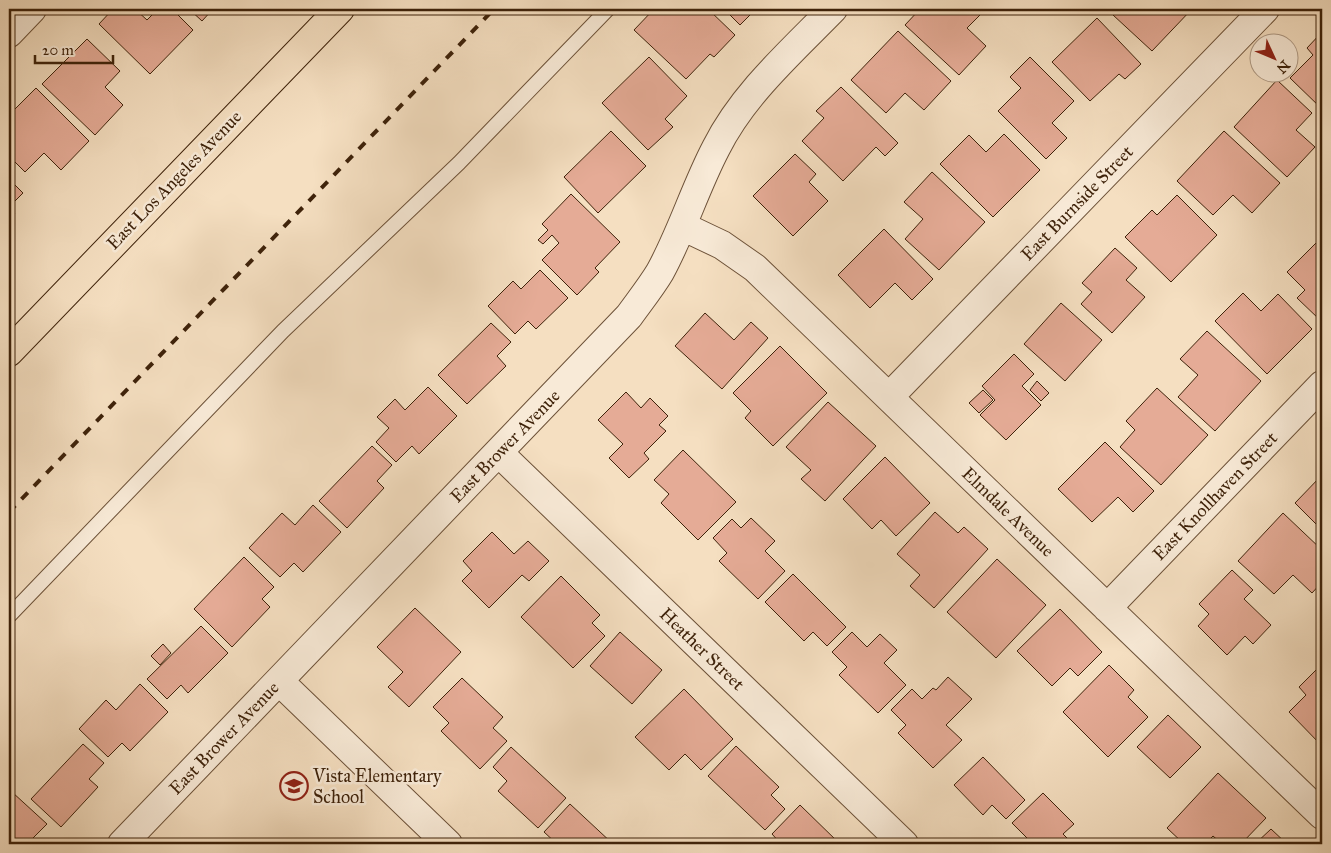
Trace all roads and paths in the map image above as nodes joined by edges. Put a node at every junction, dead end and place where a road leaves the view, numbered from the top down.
1 (340, 9) edge
2 (608, 9) edge
3 (833, 9) edge
4 (1265, 9) edge
5 (682, 226) junction
6 (9, 352) edge
7 (1322, 385) edge
8 (890, 397) junction
9 (499, 453) junction
10 (1107, 608) junction
11 (9, 616) edge
12 (279, 681) junction
13 (1322, 815) edge
14 (122, 844) edge
15 (448, 844) edge
16 (904, 844) edge

1 - 6 main road, East Los Angeles Avenue
2 - 11 lane
3 - 5 street, East Brower Avenue
4 - 8 street, East Burnside Street
5 - 8 street, Elmdale Avenue
5 - 9 street, East Brower Avenue
7 - 10 street, East Knollhaven Street
8 - 10 street, Elmdale Avenue
9 - 12 street, East Brower Avenue
9 - 16 street, Heather Street
10 - 13 street, Elmdale Avenue
12 - 14 street, East Brower Avenue
12 - 15 street

